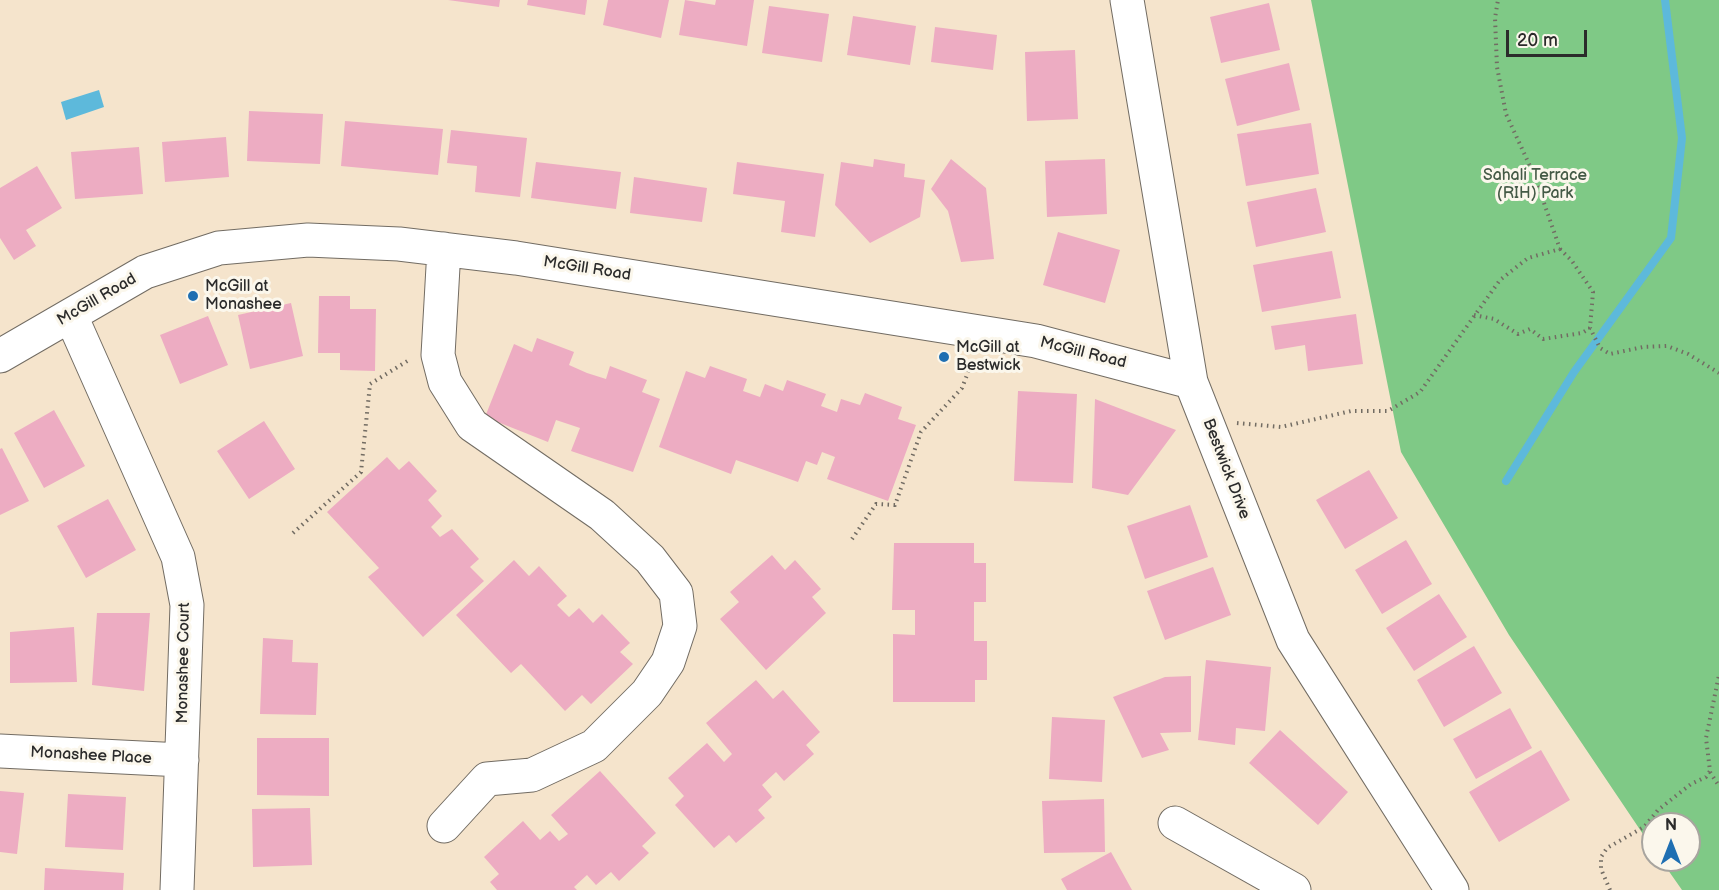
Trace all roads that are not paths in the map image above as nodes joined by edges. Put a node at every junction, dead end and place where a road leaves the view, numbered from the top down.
1 (1127, 0) edge
2 (444, 249) junction
3 (71, 316) junction
4 (0, 356) edge
5 (1191, 382) junction
6 (0, 751) edge
7 (182, 760) junction
8 (1175, 823) dead end
9 (444, 826) dead end
10 (177, 890) edge
11 (1294, 890) edge
12 (1452, 890) edge

1 - 5 street, Bestwick Drive
2 - 3 street, McGill Road
2 - 5 street, McGill Road
2 - 9 street
3 - 4 street, McGill Road
3 - 7 street, Monashee Court
5 - 12 street, Bestwick Drive
6 - 7 street, Monashee Place
7 - 10 street, Monashee Court
8 - 11 street

